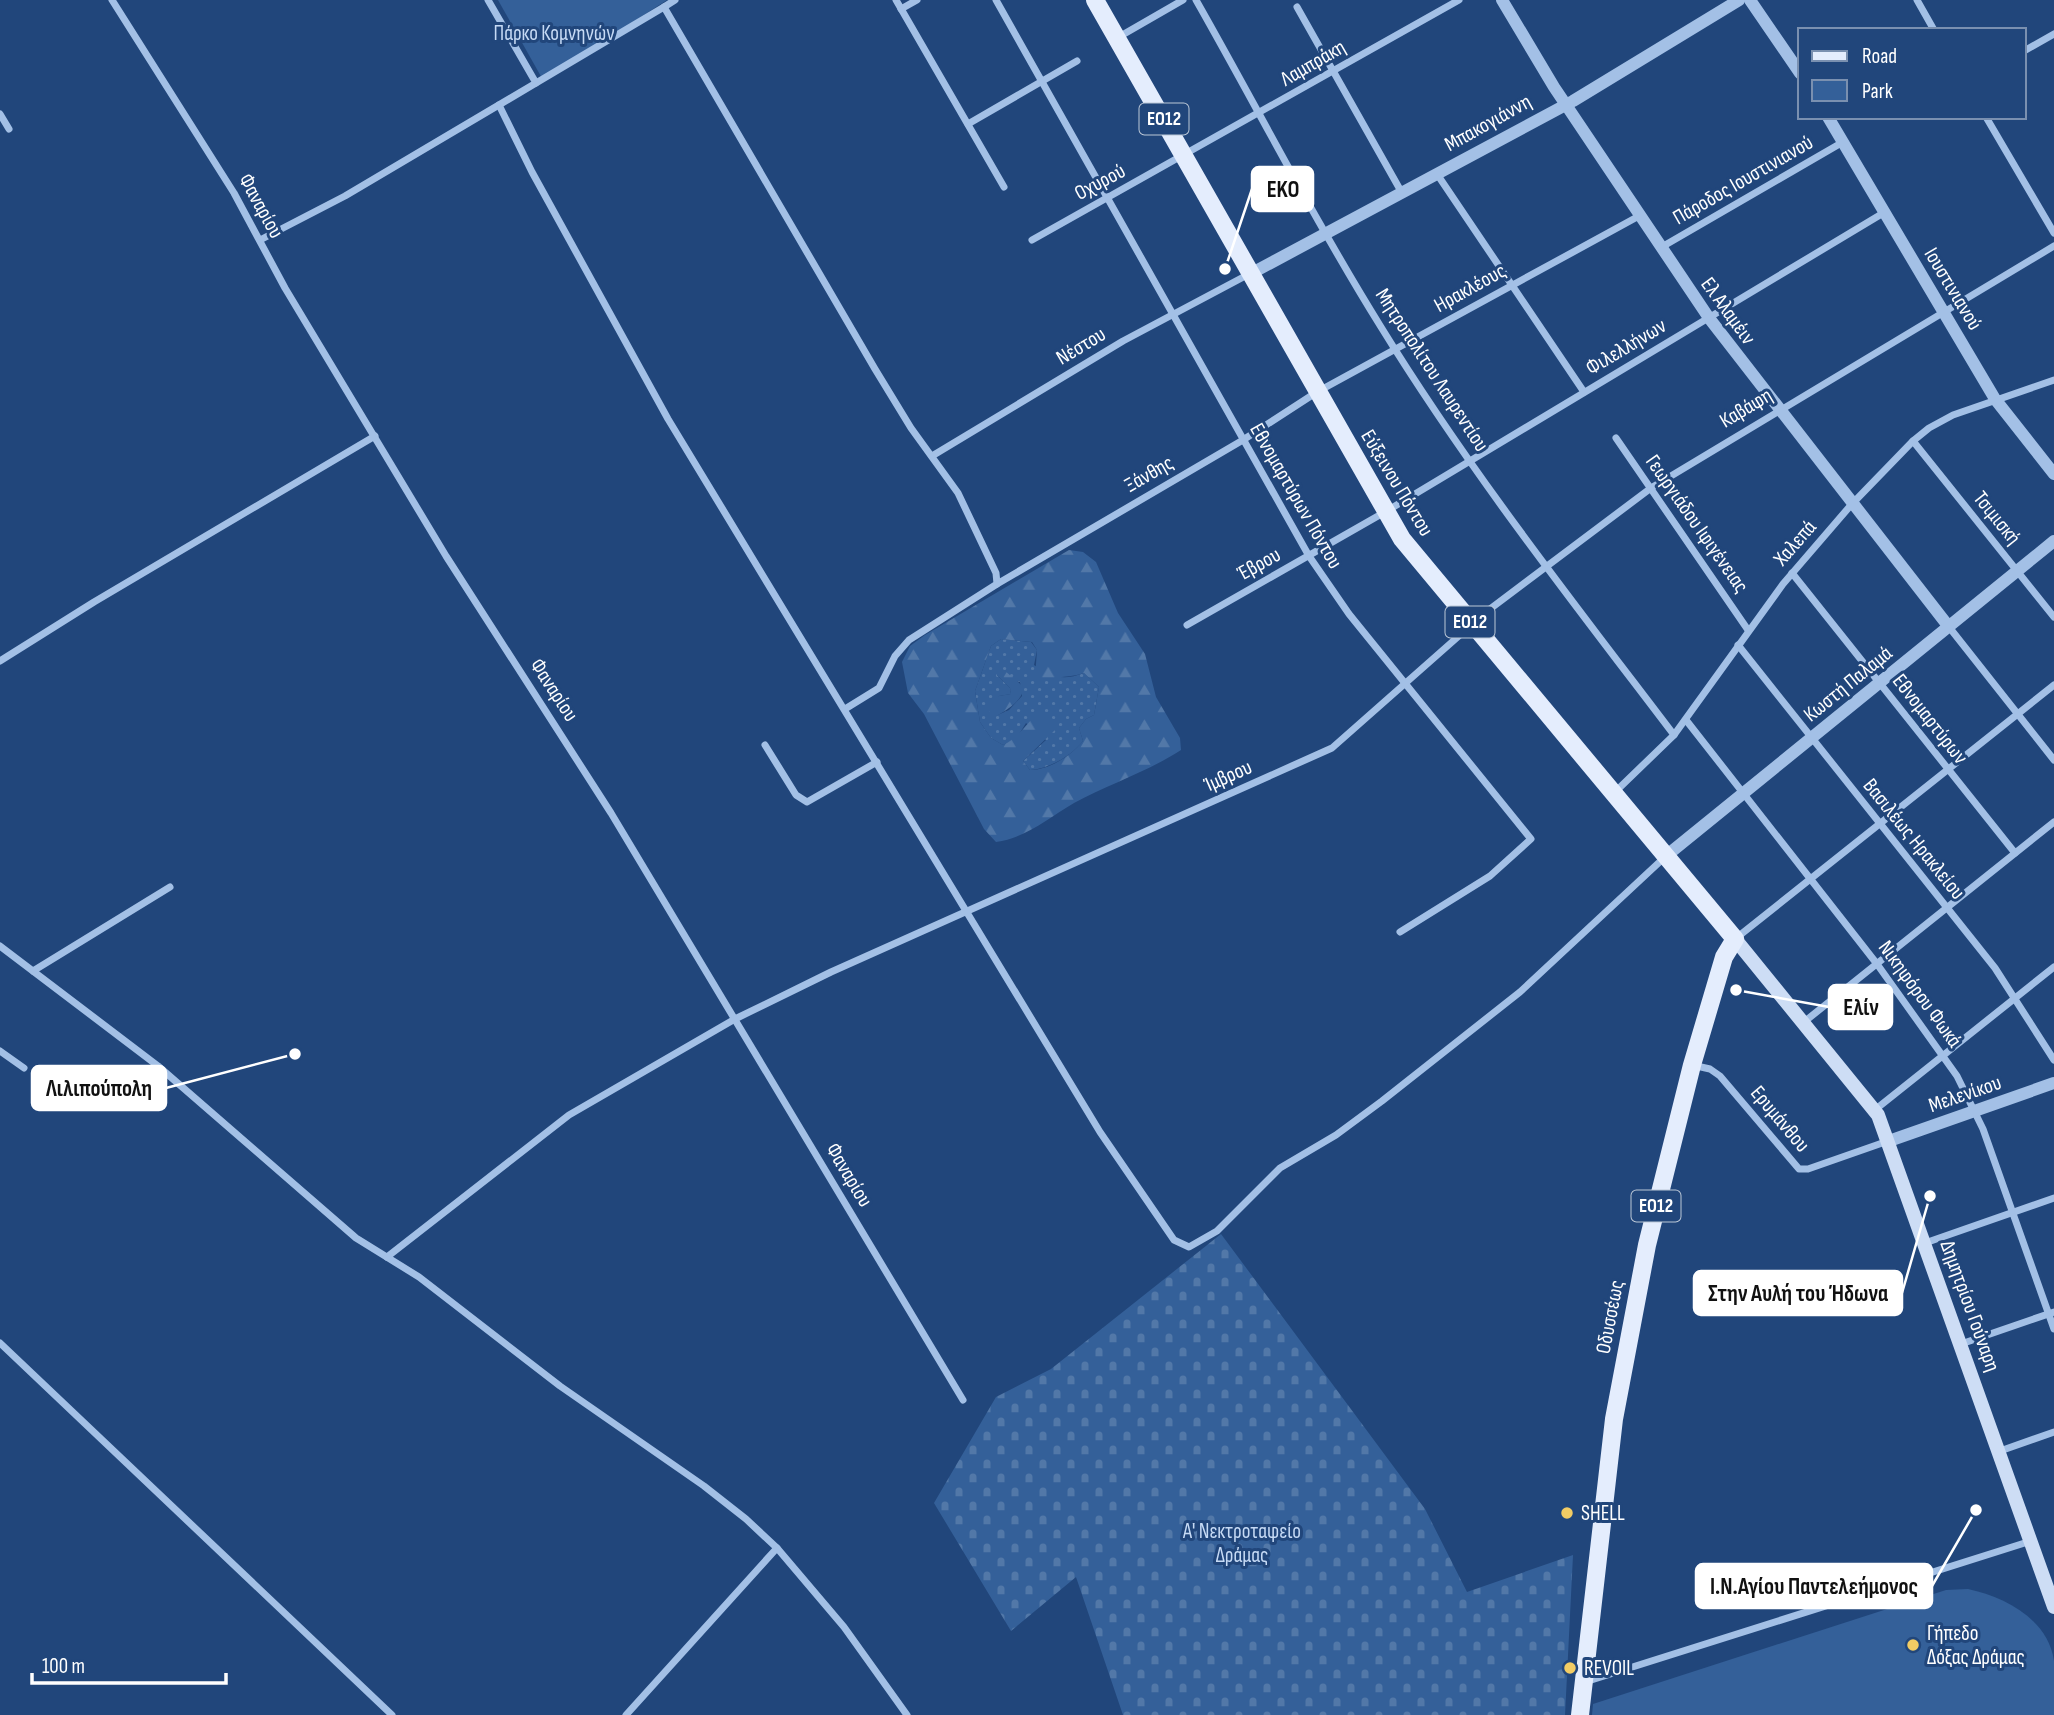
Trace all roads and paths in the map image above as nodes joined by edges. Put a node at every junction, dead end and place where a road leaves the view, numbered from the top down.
1 (113, 0) edge
2 (488, 0) edge
3 (675, 0) edge
4 (896, 0) edge
5 (917, 0) edge
6 (996, 0) edge
7 (1095, 0) edge
8 (1183, 0) edge
9 (1196, 0) edge
10 (1459, 0) edge
11 (1502, 0) edge
12 (1739, 0) edge
13 (1750, 0) edge
14 (1917, 0) edge
15 (664, 7) junction
16 (1297, 7) dead end
17 (901, 9) junction
18 (1933, 28) edge
19 (2053, 37) edge
20 (1117, 38) junction
21 (2026, 50) edge
22 (1077, 61) dead end
23 (1798, 70) edge
24 (1334, 71) junction
25 (1042, 82) junction
26 (536, 83) junction
27 (1565, 104) junction
28 (499, 105) junction
29 (1260, 113) junction
30 (0, 114) edge
31 (1829, 119) edge
32 (1987, 119) edge
33 (968, 124) junction
34 (9, 129) dead end
35 (1843, 142) junction
36 (1185, 156) junction
37 (1437, 174) junction
38 (1004, 187) dead end
39 (1402, 193) junction
40 (1107, 198) junction
41 (1885, 212) junction
42 (1639, 216) junction
43 (1327, 233) junction
44 (2054, 233) edge
45 (260, 240) junction
46 (1032, 240) dead end
47 (2054, 246) edge
48 (1660, 248) junction
49 (1252, 273) junction
50 (1511, 286) junction
51 (1943, 310) junction
52 (1174, 315) junction
53 (1709, 318) junction
54 (1395, 349) junction
55 (2054, 380) edge
56 (1317, 392) junction
57 (1584, 392) junction
58 (1995, 399) junction
59 (1777, 410) junction
60 (375, 436) junction
61 (1616, 438) dead end
62 (1243, 440) junction
63 (1913, 441) junction
64 (932, 456) junction
65 (1470, 461) junction
66 (2054, 474) edge
67 (1651, 488) junction
68 (1851, 505) junction
69 (1385, 512) junction
70 (2054, 541) edge
71 (1309, 556) junction
72 (1546, 566) junction
73 (2017, 571) junction
74 (1792, 573) junction
75 (997, 584) junction
76 (2054, 617) edge
77 (1472, 624) junction
78 (1187, 625) dead end
79 (1949, 627) junction
80 (1748, 630) junction
81 (1738, 645) junction
82 (0, 661) edge
83 (1405, 683) junction
84 (1879, 683) junction
85 (2054, 685) edge
86 (845, 709) junction
87 (2017, 714) junction
88 (1686, 720) junction
89 (1674, 735) junction
90 (1811, 738) junction
91 (765, 745) dead end
92 (2054, 760) edge
93 (877, 762) junction
94 (1948, 769) junction
95 (1614, 793) junction
96 (1743, 793) junction
97 (2054, 822) edge
98 (1879, 824) junction
99 (2015, 853) junction
100 (1666, 856) junction
101 (1810, 879) junction
102 (170, 887) dead end
103 (1947, 908) junction
104 (967, 913) junction
105 (1400, 932) dead end
106 (1735, 939) junction
107 (2, 951) edge
108 (1877, 964) junction
109 (2054, 967) edge
110 (33, 971) junction
111 (2017, 997) junction
112 (735, 1019) junction
113 (1804, 1021) junction
114 (0, 1051) edge
115 (1944, 1055) junction
116 (2054, 1060) edge
117 (1692, 1065) junction
118 (24, 1068) dead end
119 (2054, 1083) edge
120 (1875, 1110) junction
121 (1976, 1111) junction
122 (1889, 1141) junction
123 (2054, 1198) edge
124 (2012, 1212) junction
125 (1925, 1242) junction
126 (387, 1256) junction
127 (2051, 1313) edge
128 (2054, 1329) edge
129 (0, 1343) edge
130 (1961, 1344) junction
131 (963, 1400) dead end
132 (2054, 1432) edge
133 (2000, 1451) junction
134 (2031, 1541) junction
135 (777, 1548) junction
136 (2054, 1607) edge
137 (1582, 1683) junction
138 (392, 1715) edge
139 (626, 1715) edge
140 (907, 1715) edge
141 (1580, 1715) edge

1 - 45 street, Φαναρίου
2 - 26 street
3 - 15 street
4 - 17 street
5 - 17 street
6 - 25 street, Εθνομαρτύρων Πόντου
7 - 20 main road, Εύξεινου Πόντου / ΕΟ12
8 - 20 street
9 - 29 street, Μητροπολίτου Λαυρεντίου
10 - 24 street, Λαμπράκη
11 - 27 street, Ελ Αλαμέιν
12 - 27 street, Μπακογιάννη
13 - 23 street
14 - 18 street
15 - 26 street
15 - 64 street
16 - 24 street
17 - 33 street
19 - 21 street
20 - 36 main road, Εύξεινου Πόντου / ΕΟ12
22 - 25 street
24 - 29 street, Λαμπράκη
24 - 39 street
25 - 33 street
25 - 40 street, Εθνομαρτύρων Πόντου
26 - 28 street
27 - 37 street, Μπακογιάννη
27 - 42 street, Ελ Αλαμέιν
28 - 45 street
28 - 86 street
29 - 36 street, Λαμπράκη
29 - 43 street, Μητροπολίτου Λαυρεντίου
30 - 34 street
31 - 35 street, Ιουστινιανού
32 - 44 street
33 - 38 street
35 - 41 street, Ιουστινιανού
35 - 48 street, Πάροδος Ιουστινιανού
36 - 40 street, Οχυρού
36 - 49 main road, Εύξεινου Πόντου / ΕΟ12
37 - 39 street, Μπακογιάννη
37 - 50 street
39 - 43 street, Μπακογιάννη
40 - 46 street, Οχυρού
40 - 52 street, Εθνομαρτύρων Πόντου
41 - 51 street, Ιουστινιανού
41 - 53 street, Φιλελλήνων
42 - 48 street, Ελ Αλαμέιν
42 - 50 street, Ηρακλέους
43 - 49 street, Μπακογιάννη
43 - 54 street, Μητροπολίτου Λαυρεντίου
45 - 60 street, Φαναρίου
47 - 51 street, Καβάφη
48 - 53 street, Ελ Αλαμέιν
49 - 52 street, Νέστου
49 - 56 main road, Εύξεινου Πόντου / ΕΟ12
50 - 54 street, Ηρακλέους
50 - 57 street
51 - 58 street, Ιουστινιανού
51 - 59 street, Καβάφη
52 - 62 street, Εθνομαρτύρων Πόντου
52 - 64 street, Νέστου
53 - 57 street, Φιλελλήνων
53 - 59 street, Ελ Αλαμέιν
54 - 56 street, Ηρακλέους
54 - 65 street, Μητροπολίτου Λαυρεντίου
55 - 58 street, Χαλεπά
56 - 62 street, Ξάνθης
56 - 69 main road, Εύξεινου Πόντου / ΕΟ12
57 - 65 street, Φιλελλήνων
58 - 63 street, Χαλεπά
58 - 66 street, Ιουστινιανού
59 - 67 street, Καβάφη
59 - 68 street, Ελ Αλαμέιν
60 - 82 street
60 - 112 street, Φαναρίου
61 - 67 street, Γεωργιάδου Ιφιγένειας
62 - 71 street, Εθνομαρτύρων Πόντου
62 - 75 street, Ξάνθης
63 - 68 street, Χαλεπά
63 - 73 street, Τσιμισκή
64 - 75 street
65 - 69 street, Φιλελλήνων
65 - 72 street, Μητροπολίτου Λαυρεντίου
67 - 72 street, Καβάφη
67 - 80 street, Γεωργιάδου Ιφιγένειας
68 - 74 street, Χαλεπά
68 - 79 street, Ελ Αλαμέιν
69 - 71 street, Έβρου
69 - 77 main road, Εύξεινου Πόντου / ΕΟ12
70 - 73 street, Κωστή Παλαμά
71 - 78 street, Έβρου
71 - 83 street, Εθνομαρτύρων Πόντου
72 - 77 street, Καβάφη
72 - 89 street, Μητροπολίτου Λαυρεντίου
73 - 76 street, Τσιμισκή
73 - 79 street, Κωστή Παλαμά
74 - 80 street, Χαλεπά
74 - 84 street, Εθνομαρτύρων
75 - 86 street, Ξάνθης
77 - 83 street, Ίμβρου
77 - 95 main road, Εύξεινου Πόντου / ΕΟ12
79 - 84 street, Κωστή Παλαμά
79 - 87 street
80 - 81 street, Χαλεπά
81 - 88 street, Χαλεπά
81 - 90 street, Βασιλέως Ηρακλείου
83 - 104 street, Ίμβρου
83 - 105 street, Εθνομαρτύρων Πόντου
84 - 90 street, Κωστή Παλαμά
84 - 94 street, Εθνομαρτύρων
85 - 87 street
86 - 93 street
87 - 92 street
87 - 94 street
88 - 89 street, Χαλεπά
88 - 96 street, Νικηφόρου Φωκά
89 - 95 street, Χαλεπά
90 - 96 street, Κωστή Παλαμά
90 - 98 street, Βασιλέως Ηρακλείου
91 - 93 street
93 - 104 street
94 - 98 street
94 - 99 street, Εθνομαρτύρων
95 - 100 main road, Εύξεινου Πόντου / ΕΟ12
96 - 100 street, Κωστή Παλαμά
96 - 101 street, Νικηφόρου Φωκά
97 - 99 street
98 - 101 street
98 - 103 street, Βασιλέως Ηρακλείου
99 - 103 street
100 - 104 street
100 - 106 main road, Εύξεινου Πόντου / ΕΟ12
101 - 106 street
101 - 108 street, Νικηφόρου Φωκά
102 - 110 street
103 - 108 street
103 - 111 street, Βασιλέως Ηρακλείου
104 - 112 street, Ίμβρου
106 - 113 main road, Δημητρίου Γούναρη
106 - 117 main road, Οδυσσέως / ΕΟ12
107 - 110 street
108 - 113 street
108 - 115 street, Νικηφόρου Φωκά
109 - 111 street
110 - 126 street
111 - 115 street
111 - 116 street, Βασιλέως Ηρακλείου
112 - 126 street, Ίμβρου
112 - 131 street, Φαναρίου
113 - 120 main road, Δημητρίου Γούναρη
114 - 118 street
115 - 120 street
115 - 121 street, Νικηφόρου Φωκά
117 - 122 street, Ερυμάνθου
117 - 137 main road, Οδυσσέως / ΕΟ12
119 - 121 street, Μελενίκου
120 - 122 main road, Δημητρίου Γούναρη
121 - 122 street, Μελενίκου
121 - 124 street, Νικηφόρου Φωκά
122 - 125 main road, Δημητρίου Γούναρη
123 - 124 street
124 - 125 street
124 - 127 street, Νικηφόρου Φωκά
125 - 130 main road, Δημητρίου Γούναρη
126 - 135 street
127 - 128 street, Νικηφόρου Φωκά
127 - 130 street
129 - 138 street
130 - 133 main road, Δημητρίου Γούναρη
132 - 133 street
133 - 134 main road, Δημητρίου Γούναρη
134 - 136 main road, Δημητρίου Γούναρη
134 - 137 street
135 - 139 street
135 - 140 street
137 - 141 main road, Οδυσσέως / ΕΟ12

